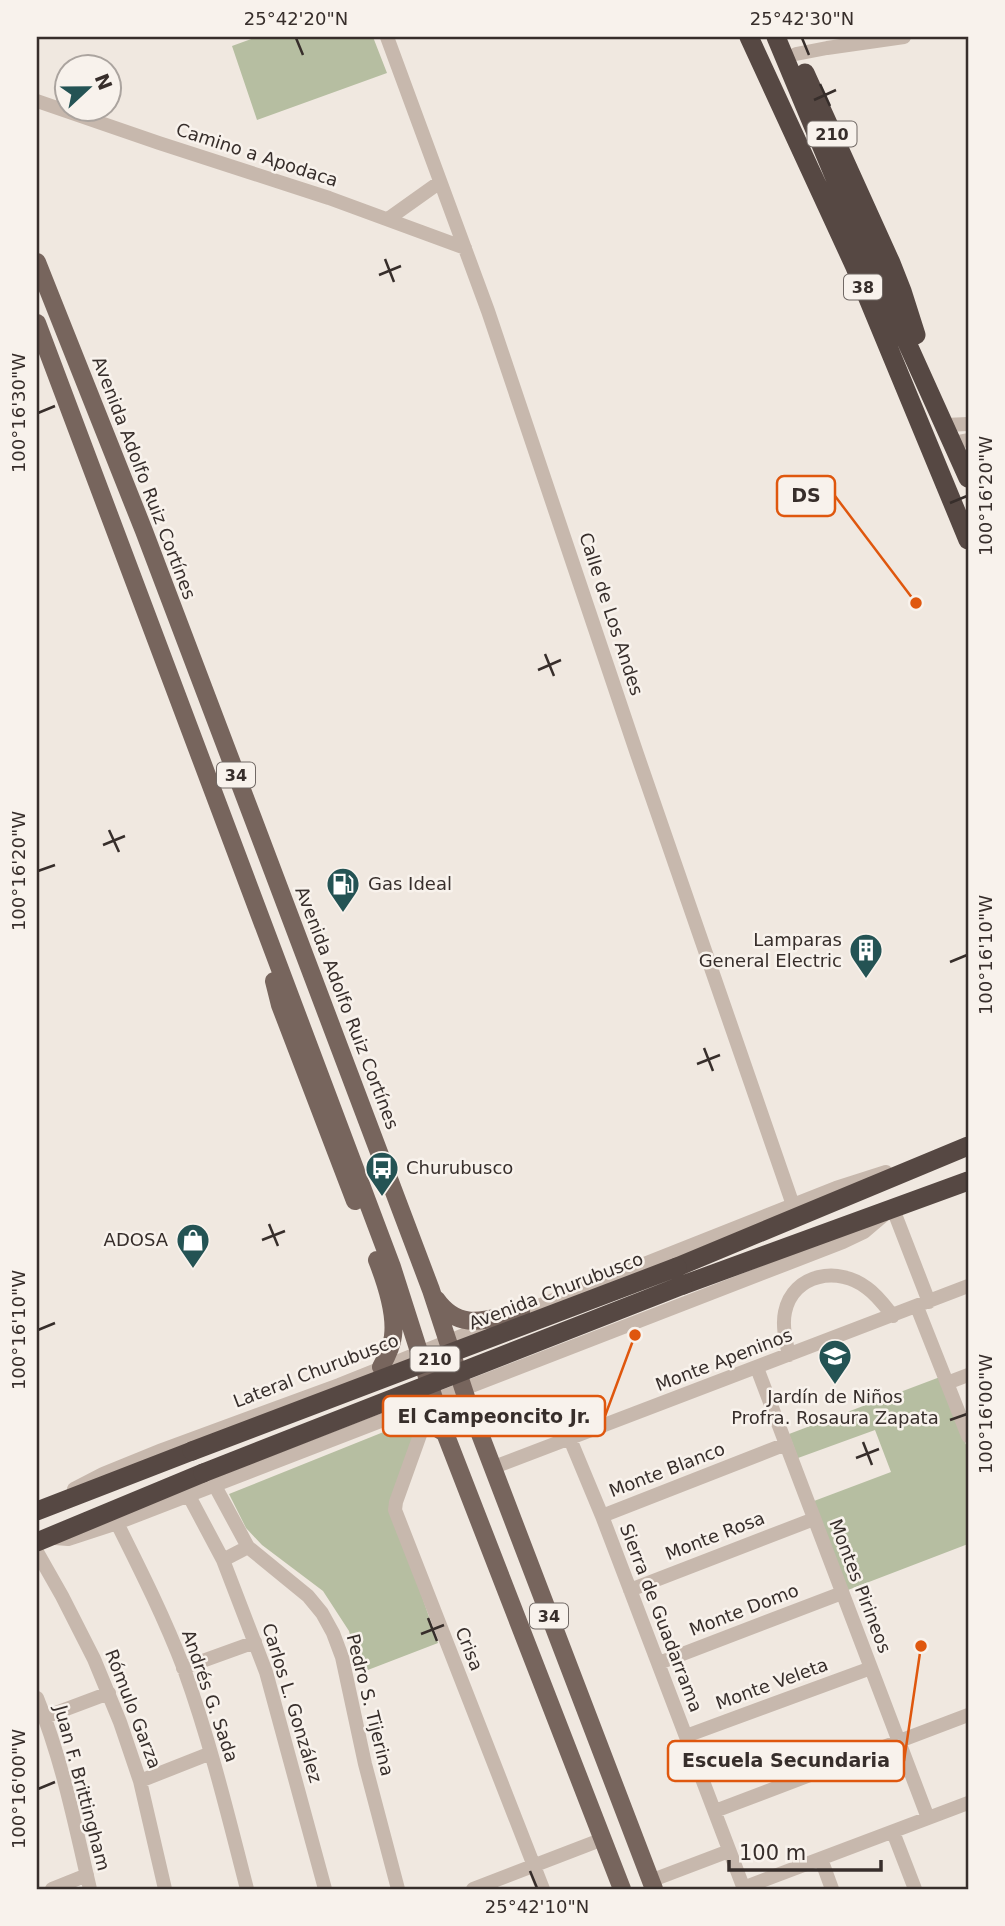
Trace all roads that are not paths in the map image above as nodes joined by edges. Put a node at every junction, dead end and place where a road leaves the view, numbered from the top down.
1 (387, 37) edge
2 (750, 37) edge
3 (776, 37) edge
4 (904, 37) edge
5 (793, 46) edge
6 (37, 100) edge
7 (440, 182) junction
8 (388, 219) junction
9 (465, 248) junction
10 (37, 262) edge
11 (37, 323) edge
12 (924, 377) junction
13 (968, 424) edge
14 (955, 436) edge
15 (968, 478) edge
16 (968, 540) edge
17 (257, 910) junction
18 (968, 1146) edge
19 (968, 1161) edge
20 (918, 1168) junction
21 (968, 1181) edge
22 (793, 1205) junction
23 (890, 1210) junction
24 (813, 1212) junction
25 (807, 1256) junction
26 (680, 1276) junction
27 (816, 1277) junction
28 (968, 1286) edge
29 (430, 1290) junction
30 (923, 1304) junction
31 (521, 1312) junction
32 (893, 1316) junction
33 (482, 1327) junction
34 (447, 1341) junction
35 (419, 1352) junction
36 (789, 1355) junction
37 (539, 1359) junction
38 (380, 1367) junction
39 (757, 1368) junction
40 (500, 1375) junction
41 (968, 1375) edge
42 (947, 1383) junction
43 (464, 1389) junction
44 (434, 1401) junction
45 (400, 1414) junction
46 (425, 1421) junction
47 (446, 1433) junction
48 (968, 1436) edge
49 (570, 1439) junction
50 (786, 1444) junction
51 (494, 1467) junction
52 (209, 1480) junction
53 (188, 1496) junction
54 (42, 1509) edge
55 (602, 1516) junction
56 (814, 1519) junction
57 (117, 1523) junction
58 (43, 1540) edge
59 (248, 1547) junction
60 (37, 1552) edge
61 (223, 1560) junction
62 (630, 1590) junction
63 (842, 1593) junction
64 (256, 1642) junction
65 (659, 1663) junction
66 (183, 1668) junction
67 (871, 1668) junction
68 (109, 1693) junction
69 (37, 1698) edge
70 (968, 1715) edge
71 (45, 1717) junction
72 (686, 1736) junction
73 (899, 1741) junction
74 (211, 1753) junction
75 (140, 1781) junction
76 (968, 1803) edge
77 (715, 1811) junction
78 (928, 1818) junction
79 (893, 1832) junction
80 (603, 1839) junction
81 (729, 1851) junction
82 (821, 1859) junction
83 (534, 1866) junction
84 (88, 1882) edge
85 (652, 1885) edge
86 (52, 1889) edge
87 (165, 1889) edge
88 (247, 1889) edge
89 (325, 1889) edge
90 (398, 1889) edge
91 (473, 1889) edge
92 (543, 1889) edge
93 (622, 1889) edge
94 (743, 1889) edge
95 (832, 1889) edge
96 (915, 1889) edge

1 - 7 street, Calle de Los Andes
2 - 16 highway, 38
3 - 12 highway
4 - 5 street
5 - 12 highway, 210
6 - 8 street, Camino a Apodaca
7 - 8 street
7 - 9 street, Calle de Los Andes
8 - 9 street, Camino a Apodaca
9 - 22 street, Calle de Los Andes
10 - 29 main road, Avenida Adolfo Ruiz Cortínes / 34
11 - 17 main road, 34
12 - 14 highway
13 - 14 street
14 - 15 highway
17 - 35 main road, 34
17 - 38 main road
18 - 20 highway, Avenida Churubusco / 210
19 - 24 highway
20 - 22 street, Lateral Churubusco
20 - 24 highway, Avenida Churubusco / 210
21 - 23 highway, Avenida Churubusco / 210
22 - 31 street, Lateral Churubusco
23 - 25 street
23 - 26 highway, Avenida Churubusco / 210
23 - 30 street
24 - 26 highway, Avenida Churubusco / 210
25 - 27 street
25 - 37 street
26 - 52 highway, Avenida Churubusco / 210, bridge
26 - 54 highway, Avenida Churubusco / 210, bridge
27 - 32 street
27 - 36 street
28 - 30 street, Monte Apeninos
29 - 31 main road
29 - 34 main road, Avenida Adolfo Ruiz Cortínes / 34
30 - 32 street, Monte Apeninos
30 - 42 street
31 - 33 street, Lateral Churubusco
31 - 37 street
32 - 36 street, Monte Apeninos
33 - 34 street, Lateral Churubusco
33 - 40 street
34 - 35 street, Lateral Churubusco
34 - 43 main road, Avenida Adolfo Ruiz Cortínes / 34
35 - 38 street, Lateral Churubusco
35 - 44 main road, 34
36 - 39 street, Monte Apeninos
37 - 40 street
38 - 54 street, Lateral Churubusco
39 - 49 street, Monte Apeninos
39 - 50 street, Montes Pirineos
40 - 43 street
41 - 42 street
42 - 48 street
43 - 44 street
43 - 51 main road, Avenida Adolfo Ruiz Cortínes / 34
44 - 45 street
44 - 47 main road, 34
45 - 46 main road
45 - 52 street
46 - 47 main road
46 - 83 street, Crisa
47 - 80 main road, 34
49 - 51 street, Monte Apeninos
49 - 55 street, Sierra de Guadarrama
50 - 55 street, Monte Blanco
50 - 56 street, Montes Pirineos
51 - 85 main road, Avenida Adolfo Ruiz Cortínes / 34
52 - 53 street
52 - 58 highway, Avenida Churubusco / 210
52 - 59 street, Pedro S. Tijerina
53 - 57 street
53 - 61 street, Carlos L. González
55 - 62 street, Sierra de Guadarrama
56 - 62 street, Monte Rosa
56 - 63 street, Montes Pirineos
57 - 58 street
57 - 66 street, Andrés G. Sada
59 - 61 street
59 - 90 street, Pedro S. Tijerina
60 - 68 street, Rómulo Garza
61 - 64 street, Carlos L. González
62 - 65 street, Sierra de Guadarrama
63 - 65 street, Monte Domo
63 - 67 street, Montes Pirineos
64 - 66 street
64 - 89 street, Carlos L. González
65 - 72 street, Sierra de Guadarrama
66 - 74 street, Andrés G. Sada
67 - 72 street, Monte Veleta
67 - 73 street, Montes Pirineos
68 - 71 street
68 - 75 street, Rómulo Garza
69 - 71 street, Juan F. Brittingham
70 - 73 street
71 - 84 street, Juan F. Brittingham
72 - 77 street, Sierra de Guadarrama
73 - 77 street
73 - 78 street, Montes Pirineos
74 - 75 street
74 - 88 street, Andrés G. Sada
75 - 87 street, Rómulo Garza
76 - 78 street
77 - 81 street, Sierra de Guadarrama
78 - 79 street
79 - 82 street
79 - 96 street
80 - 83 street
80 - 93 main road, 34
81 - 85 street
81 - 94 street, Sierra de Guadarrama
82 - 94 street
82 - 95 street
83 - 91 street
83 - 92 street, Crisa
84 - 86 street

